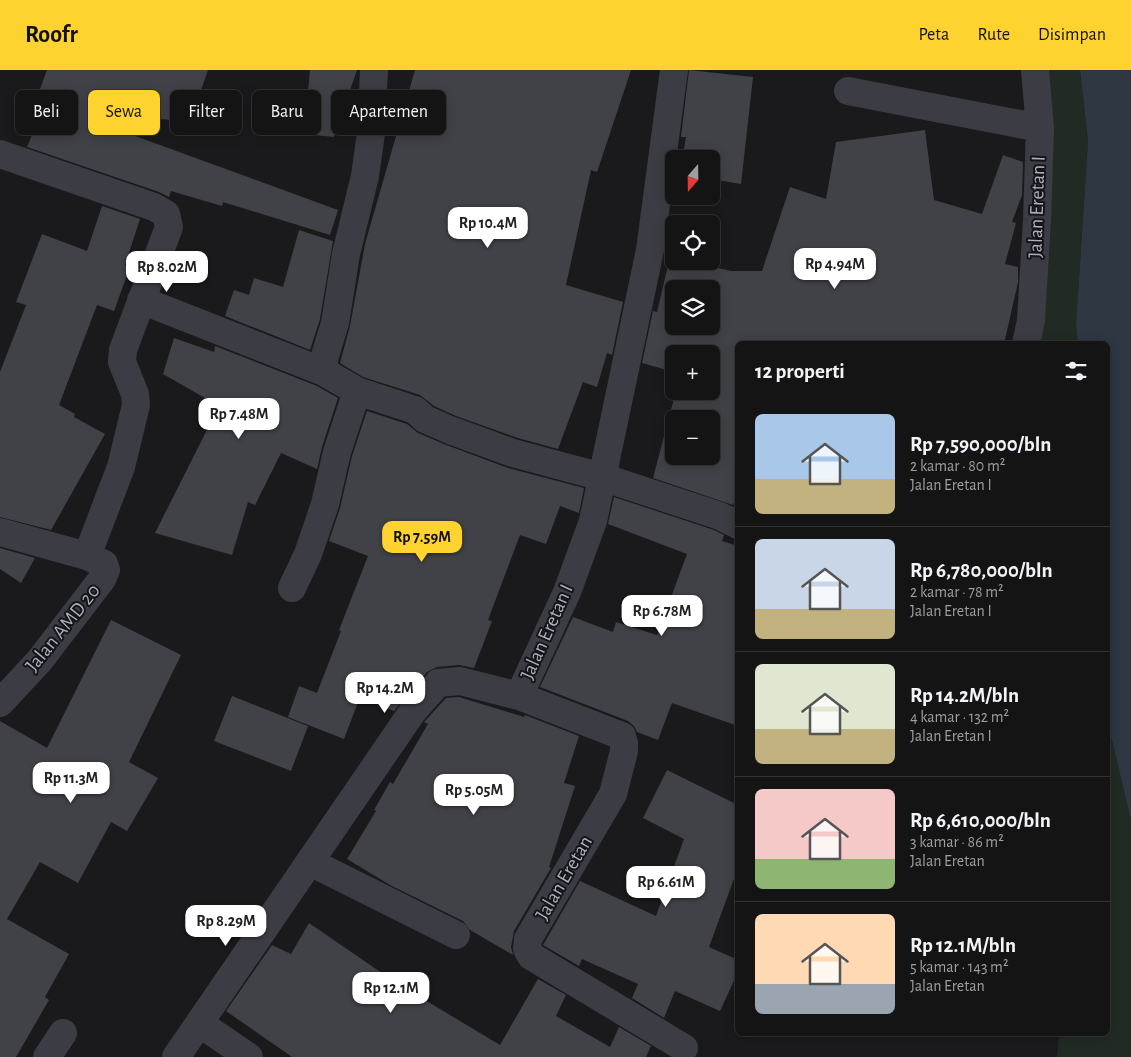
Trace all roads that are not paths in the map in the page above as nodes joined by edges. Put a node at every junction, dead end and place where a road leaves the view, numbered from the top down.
1 (374, 70) edge
2 (674, 70) edge
3 (1035, 70) edge
4 (848, 91) dead end
5 (1040, 128) junction
6 (0, 154) edge
7 (141, 300) junction
8 (1027, 341) edge
9 (324, 372) junction
10 (357, 391) junction
11 (602, 477) junction
12 (735, 524) edge
13 (0, 532) edge
14 (87, 556) junction
15 (292, 588) dead end
16 (519, 696) junction
17 (0, 704) edge
18 (310, 862) junction
19 (456, 935) dead end
20 (199, 1023) junction
21 (63, 1033) dead end
22 (684, 1048) dead end
23 (47, 1057) edge
24 (176, 1057) edge
25 (249, 1057) edge

1 - 9 street
2 - 11 street, Jalan Eretan I
3 - 5 street, Jalan Eretan I
4 - 5 street
5 - 8 street, Jalan Eretan I
6 - 7 street
7 - 9 street
7 - 14 street
9 - 10 street
10 - 11 street
10 - 15 street
11 - 12 street
11 - 16 street, Jalan Eretan I
13 - 14 street, Jalan AMD 20
14 - 17 street, Jalan AMD 20
16 - 18 street, Jalan Eretan I
16 - 22 street, Jalan Eretan
18 - 19 street
18 - 20 street, Jalan Eretan I
20 - 24 street, Jalan Eretan I
20 - 25 street
21 - 23 street

